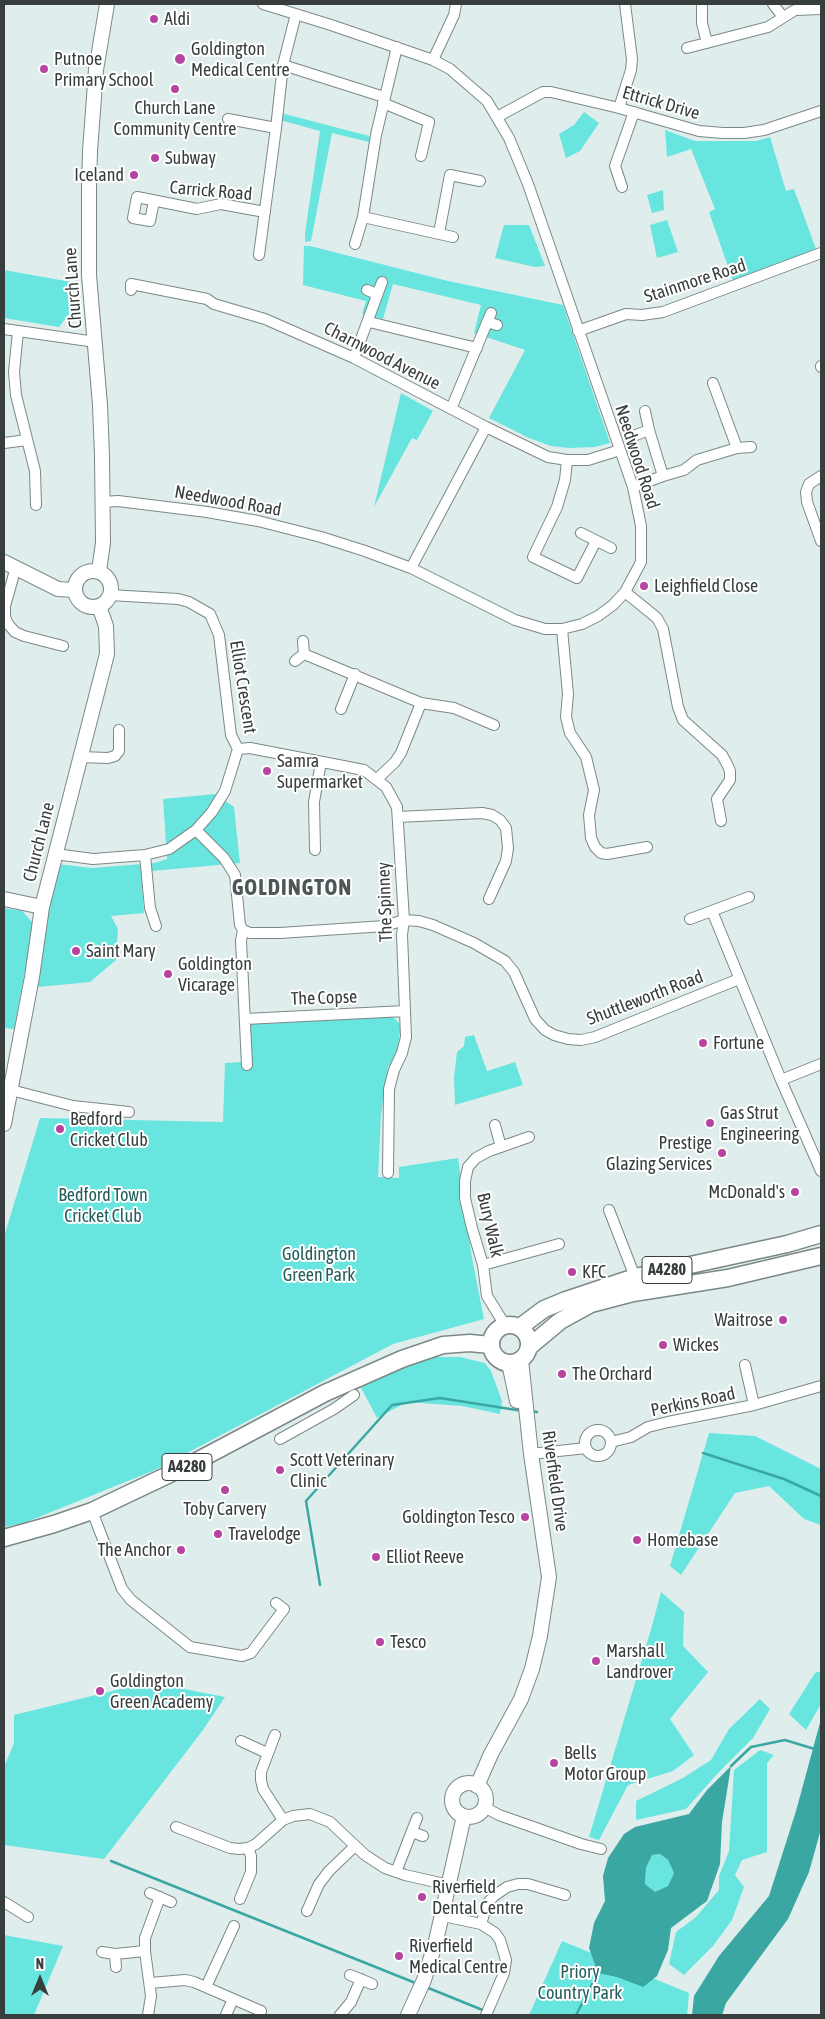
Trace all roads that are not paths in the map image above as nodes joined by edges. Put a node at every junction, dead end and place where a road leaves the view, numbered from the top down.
1 (107, 4) edge
2 (263, 4) edge
3 (456, 4) edge
4 (625, 4) edge
5 (702, 4) edge
6 (773, 4) edge
7 (821, 8) edge
8 (296, 14) junction
9 (783, 17) junction
10 (707, 43) junction
11 (397, 47) junction
12 (687, 48) dead end
13 (433, 60) junction
14 (283, 66) junction
15 (384, 100) junction
16 (619, 108) junction
17 (821, 111) edge
18 (634, 112) junction
19 (497, 117) junction
20 (228, 119) dead end
21 (276, 128) junction
22 (421, 156) dead end
23 (480, 181) dead end
24 (622, 187) dead end
25 (154, 201) dead end
26 (265, 212) junction
27 (363, 217) junction
28 (439, 233) junction
29 (453, 237) dead end
30 (355, 244) dead end
31 (821, 254) edge
32 (259, 255) dead end
33 (382, 282) dead end
34 (131, 290) dead end
35 (491, 320) dead end
36 (368, 322) junction
37 (4, 329) edge
38 (18, 331) junction
39 (578, 331) junction
40 (96, 342) junction
41 (477, 348) junction
42 (354, 358) junction
43 (713, 383) dead end
44 (451, 409) junction
45 (644, 411) dead end
46 (486, 427) junction
47 (649, 430) junction
48 (636, 435) dead end
49 (27, 440) junction
50 (4, 443) edge
51 (752, 447) dead end
52 (737, 448) junction
53 (620, 450) junction
54 (568, 460) junction
55 (663, 476) junction
56 (821, 476) edge
57 (633, 487) junction
58 (103, 502) junction
59 (36, 505) dead end
60 (581, 533) dead end
61 (596, 541) junction
62 (821, 541) edge
63 (611, 548) dead end
64 (10, 565) edge
65 (411, 568) junction
66 (99, 571) junction
67 (74, 590) junction
68 (626, 592) junction
69 (110, 595) junction
70 (99, 606) junction
71 (562, 629) junction
72 (303, 641) dead end
73 (63, 646) dead end
74 (304, 654) junction
75 (295, 661) dead end
76 (355, 674) junction
77 (421, 703) junction
78 (341, 709) dead end
79 (494, 724) dead end
80 (119, 730) dead end
81 (238, 749) junction
82 (80, 757) junction
83 (321, 762) junction
84 (377, 778) junction
85 (398, 817) junction
86 (721, 821) dead end
87 (196, 830) junction
88 (647, 847) dead end
89 (315, 850) dead end
90 (54, 854) junction
91 (145, 855) junction
92 (749, 897) dead end
93 (4, 899) edge
94 (489, 899) dead end
95 (42, 907) junction
96 (712, 911) junction
97 (690, 919) dead end
98 (404, 920) junction
99 (156, 926) dead end
100 (243, 930) junction
101 (739, 979) junction
102 (405, 1011) junction
103 (245, 1019) junction
104 (821, 1064) edge
105 (247, 1065) dead end
106 (781, 1080) junction
107 (11, 1090) junction
108 (129, 1112) dead end
109 (4, 1124) edge
110 (495, 1125) dead end
111 (529, 1137) dead end
112 (501, 1147) junction
113 (821, 1172) edge
114 (388, 1173) dead end
115 (609, 1210) dead end
116 (821, 1234) edge
117 (559, 1244) dead end
118 (821, 1256) edge
119 (483, 1265) junction
120 (635, 1277) junction
121 (512, 1326) junction
122 (490, 1345) junction
123 (519, 1364) junction
124 (745, 1365) dead end
125 (821, 1386) edge
126 (325, 1393) junction
127 (354, 1395) dead end
128 (520, 1395) junction
129 (754, 1405) junction
130 (334, 1409) junction
131 (286, 1414) junction
132 (296, 1431) junction
133 (280, 1439) dead end
134 (611, 1442) junction
135 (586, 1448) junction
136 (531, 1454) junction
137 (92, 1511) junction
138 (4, 1538) edge
139 (276, 1603) dead end
140 (544, 1608) junction
141 (275, 1735) dead end
142 (241, 1741) dead end
143 (268, 1753) junction
144 (477, 1786) junction
145 (484, 1807) junction
146 (464, 1816) junction
147 (417, 1818) dead end
148 (283, 1820) junction
149 (176, 1827) dead end
150 (412, 1832) junction
151 (423, 1836) dead end
152 (355, 1846) junction
153 (248, 1848) junction
154 (600, 1849) dead end
155 (396, 1872) junction
156 (449, 1885) junction
157 (565, 1895) dead end
158 (240, 1898) dead end
159 (4, 1902) edge
160 (171, 1902) dead end
161 (307, 1911) dead end
162 (443, 1916) junction
163 (28, 1917) dead end
164 (480, 1924) junction
165 (234, 1926) dead end
166 (145, 1951) junction
167 (102, 1952) dead end
168 (116, 1954) junction
169 (116, 1967) dead end
170 (350, 1975) dead end
171 (361, 1979) junction
172 (150, 1983) junction
173 (372, 1984) dead end
174 (206, 1986) junction
175 (233, 1999) junction
176 (261, 2011) dead end
177 (488, 2012) edge
178 (148, 2015) edge
179 (226, 2015) edge
180 (340, 2015) edge
181 (408, 2015) edge

1 - 40 street, Church Lane
2 - 8 street, Needwood Road
3 - 13 street
4 - 16 street
5 - 10 street
6 - 9 street
7 - 9 street
8 - 11 street, Needwood Road
8 - 14 street, Carrick Road
9 - 10 street
10 - 12 street
11 - 13 street, Needwood Road
11 - 15 street
13 - 19 street, Needwood Road
14 - 15 street
14 - 21 street, Carrick Road
15 - 22 street
15 - 27 street
16 - 18 street, Ettrick Drive
16 - 19 street, Ettrick Drive
17 - 18 street, Ettrick Drive
18 - 24 street
19 - 39 street, Needwood Road
20 - 21 street
21 - 26 street, Carrick Road
23 - 28 street
25 - 26 street, Carrick Road
26 - 32 street, Carrick Road
27 - 28 street
27 - 30 street
28 - 29 street
31 - 39 street, Stainmore Road
33 - 36 street
34 - 42 street, Charnwood Avenue
35 - 41 street
36 - 41 street
36 - 42 street
37 - 38 street
38 - 40 street
38 - 49 street
39 - 53 street, Needwood Road
40 - 58 street, Church Lane
41 - 44 street
42 - 44 street, Charnwood Avenue
43 - 52 street
44 - 46 street, Charnwood Avenue
45 - 47 street
46 - 54 street, Charnwood Avenue
46 - 65 street
47 - 48 street
47 - 55 street
49 - 50 street
49 - 59 street
51 - 52 street
52 - 55 street
53 - 54 street, Charnwood Avenue
53 - 57 street, Needwood Road
54 - 61 street
55 - 57 street
56 - 62 street
57 - 68 street, Needwood Road
58 - 65 street, Needwood Road
58 - 66 street, Church Lane
60 - 61 street
61 - 63 street
64 - 67 street
64 - 73 street
65 - 71 street, Needwood Road
66 - 67 street
66 - 69 street
67 - 70 street
68 - 71 street, Needwood Road
68 - 86 street
69 - 70 street
69 - 81 street, Elliot Crescent
70 - 82 street, Church Lane
71 - 88 street
72 - 74 street
74 - 75 street
74 - 76 street
76 - 77 street
76 - 78 street
77 - 79 street
77 - 84 street
80 - 82 street
81 - 83 street, The Spinney
81 - 87 street, Elliot Crescent
82 - 90 street, Church Lane
83 - 84 street, The Spinney
83 - 89 street
84 - 85 street, The Spinney
85 - 94 street
85 - 98 street, The Spinney
87 - 91 street, Elliot Crescent
87 - 100 street
90 - 91 street, Elliot Crescent
90 - 95 street, Church Lane
91 - 99 street
92 - 96 street
93 - 95 street
95 - 107 street, Church Lane
96 - 97 street
96 - 101 street
98 - 100 street
98 - 101 street, Shuttleworth Road
98 - 102 street, The Spinney
100 - 103 street
101 - 106 street
102 - 103 street, The Copse
102 - 114 street, The Spinney
103 - 105 street
104 - 106 street
106 - 113 street
107 - 108 street
107 - 109 street, Church Lane
110 - 112 street
111 - 112 street, Bury Walk
112 - 119 street, Bury Walk
115 - 120 street
116 - 120 main road, A4280
117 - 119 street
118 - 123 main road, A4280
119 - 121 street, Bury Walk
120 - 121 main road, A4280
121 - 122 main road
121 - 123 main road
122 - 123 main road
122 - 126 main road, A4280
123 - 128 street, Riverfield Drive
124 - 129 street, Perkins Road
125 - 129 street, Perkins Road
126 - 130 street
126 - 131 main road, A4280
127 - 130 street
128 - 136 street, Riverfield Drive
128 - 140 street, Riverfield Drive
129 - 134 street, Perkins Road
130 - 132 street
131 - 132 street
131 - 137 main road, A4280
132 - 133 street
134 - 135 street
134 - 135 street
135 - 136 street
136 - 140 street, Riverfield Drive
137 - 138 main road, A4280
137 - 139 street
140 - 144 street, Riverfield Drive
141 - 143 street
142 - 143 street
143 - 148 street
144 - 145 street
144 - 146 street
145 - 146 street
145 - 154 street
146 - 156 street
147 - 150 street
148 - 152 street
148 - 153 street
149 - 153 street
150 - 151 street
150 - 155 street
152 - 155 street
152 - 161 street
153 - 158 street
155 - 156 street
156 - 162 street
157 - 164 street
159 - 163 street
160 - 166 street
162 - 164 street
162 - 181 street
164 - 177 street
165 - 174 street
166 - 168 street
166 - 172 street
167 - 168 street
168 - 169 street
170 - 171 street
171 - 173 street
171 - 180 street
172 - 174 street
172 - 178 street
174 - 175 street
175 - 176 street
175 - 179 street

